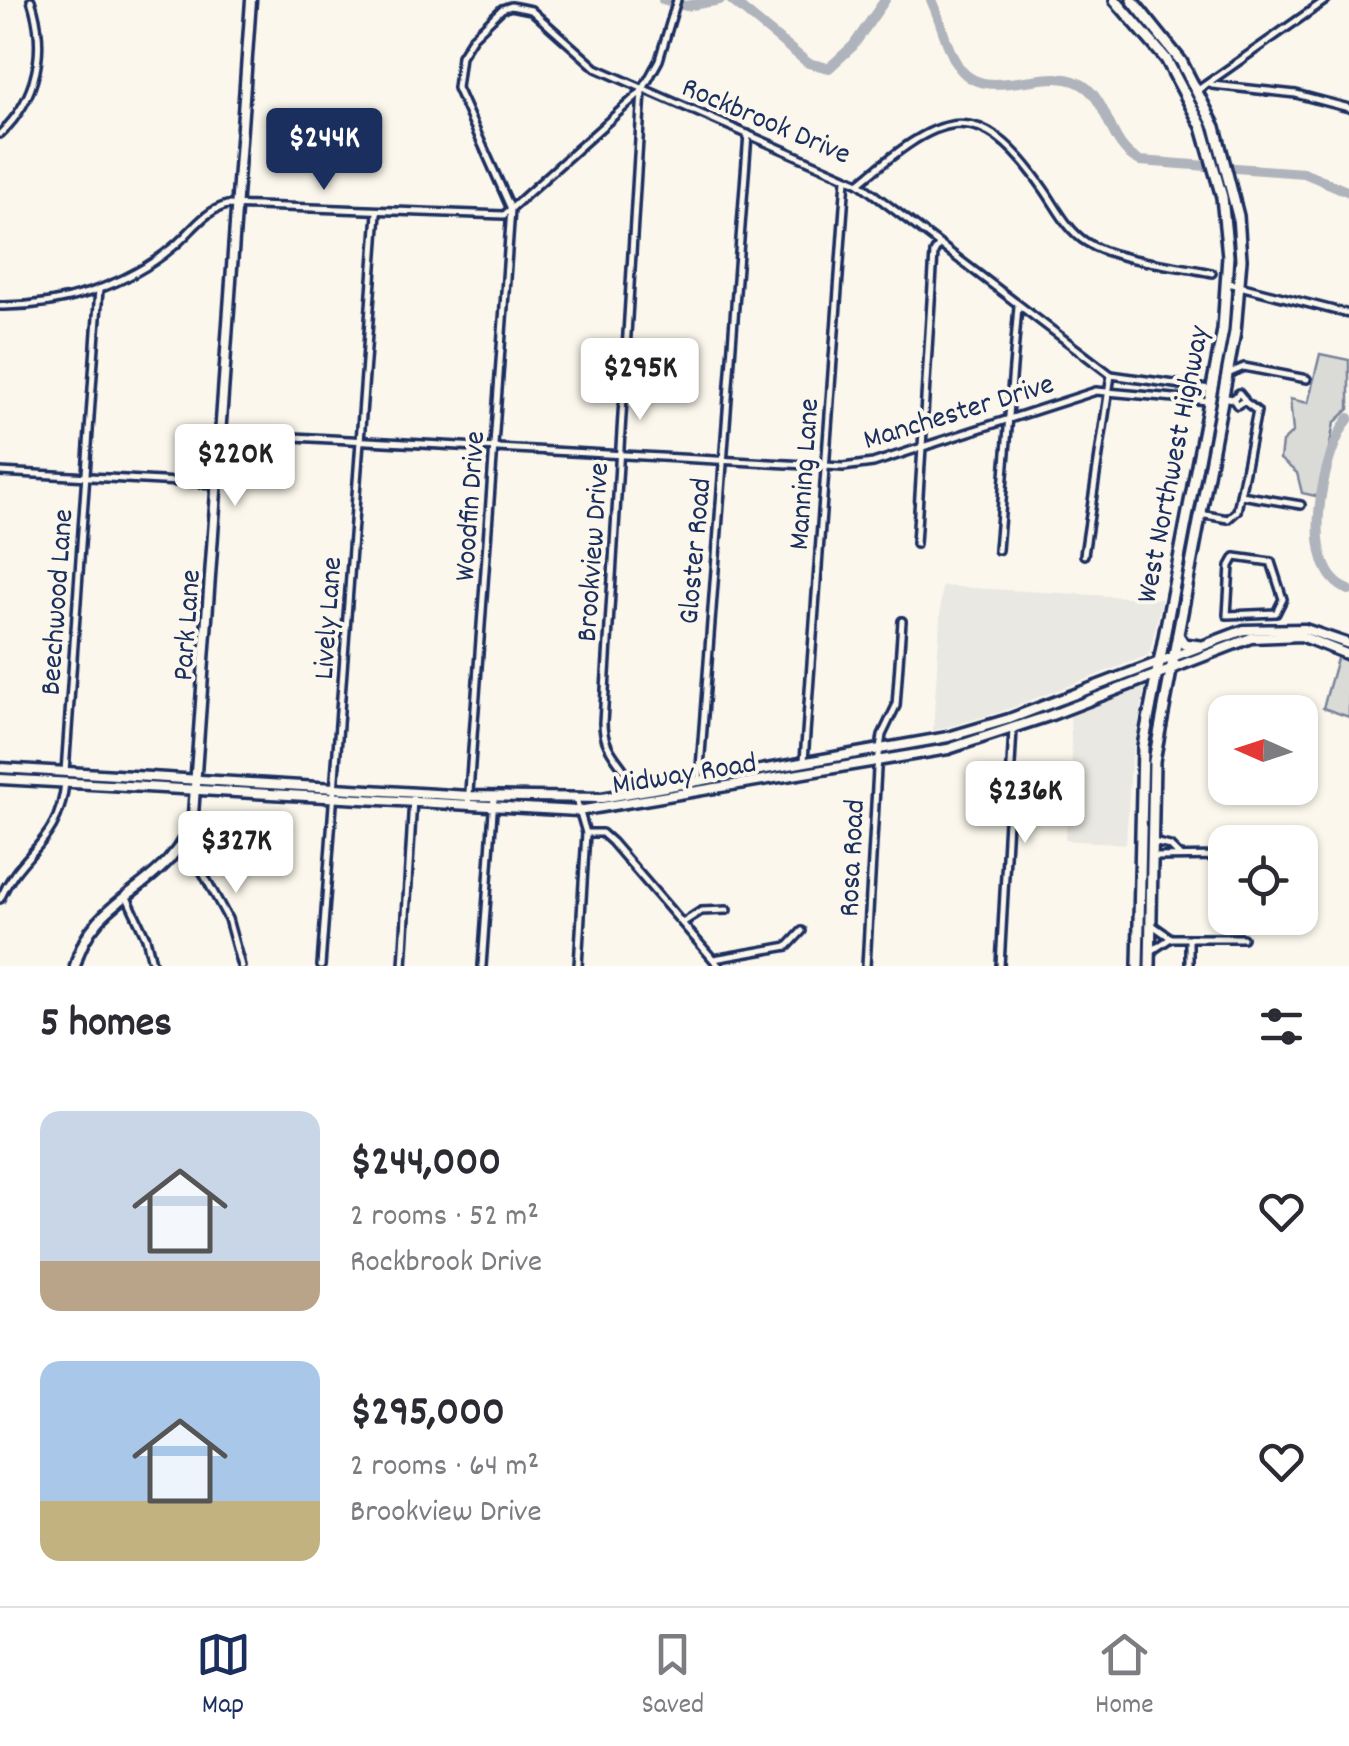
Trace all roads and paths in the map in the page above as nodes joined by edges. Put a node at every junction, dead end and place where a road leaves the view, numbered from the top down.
1 (31, 0) edge
2 (252, 0) edge
3 (677, 0) edge
4 (1115, 0) edge
5 (1132, 0) edge
6 (1326, 0) edge
7 (1209, 84) junction
8 (1198, 90) junction
9 (642, 91) junction
10 (1187, 95) junction
11 (1349, 108) edge
12 (748, 133) junction
13 (0, 134) edge
14 (846, 178) junction
15 (859, 183) junction
16 (238, 206) junction
17 (510, 209) junction
18 (378, 213) junction
19 (939, 244) junction
20 (1212, 273) dead end
21 (1228, 284) junction
22 (1241, 287) junction
23 (100, 288) junction
24 (0, 306) edge
25 (1018, 306) junction
26 (1349, 314) edge
27 (1232, 349) junction
28 (1244, 367) junction
29 (1110, 375) junction
30 (1227, 375) junction
31 (1307, 379) dead end
32 (1210, 389) junction
33 (1108, 390) junction
34 (1228, 398) junction
35 (1208, 401) junction
36 (1006, 420) junction
37 (222, 433) junction
38 (362, 441) junction
39 (924, 448) junction
40 (494, 449) junction
41 (620, 456) junction
42 (724, 462) junction
43 (825, 467) junction
44 (0, 472) edge
45 (86, 476) junction
46 (218, 484) junction
47 (1241, 495) junction
48 (1300, 505) dead end
49 (1200, 514) junction
50 (916, 544) dead end
51 (998, 550) dead end
52 (1084, 555) dead end
53 (1265, 616) junction
54 (1256, 617) junction
55 (902, 621) dead end
56 (1177, 631) junction
57 (1261, 632) junction
58 (1349, 644) edge
59 (1200, 646) junction
60 (1349, 655) edge
61 (1159, 662) junction
62 (1171, 663) junction
63 (1156, 673) junction
64 (1070, 696) junction
65 (1074, 707) junction
66 (1009, 718) junction
67 (1013, 729) junction
68 (879, 752) junction
69 (878, 764) junction
70 (0, 768) edge
71 (804, 769) junction
72 (66, 772) junction
73 (197, 779) junction
74 (0, 780) edge
75 (65, 782) junction
76 (699, 782) junction
77 (336, 788) junction
78 (196, 790) junction
79 (1140, 790) junction
80 (414, 792) junction
81 (633, 792) junction
82 (702, 794) junction
83 (332, 798) junction
84 (576, 799) junction
85 (469, 801) junction
86 (494, 802) junction
87 (413, 803) junction
88 (636, 805) junction
89 (578, 812) junction
90 (1151, 828) junction
91 (586, 832) junction
92 (184, 840) junction
93 (1151, 842) junction
94 (1139, 856) junction
95 (1180, 856) junction
96 (1208, 856) edge
97 (1151, 857) junction
98 (126, 895) junction
99 (0, 899) edge
100 (726, 910) dead end
101 (684, 922) junction
102 (1150, 924) junction
103 (802, 930) dead end
104 (1170, 938) junction
105 (1243, 938) dead end
106 (1189, 940) junction
107 (1150, 952) junction
108 (714, 959) junction
109 (74, 966) edge
110 (153, 966) edge
111 (240, 966) edge
112 (321, 966) edge
113 (403, 966) edge
114 (482, 966) edge
115 (578, 966) edge
116 (720, 966) edge
117 (866, 966) edge
118 (1000, 966) edge
119 (1138, 966) edge
120 (1150, 966) edge
121 (1189, 966) edge

1 - 13 street
2 - 16 main road, Park Lane
3 - 9 street, Brookview Drive
4 - 10 main road, West Northwest Highway
5 - 8 main road, West Northwest Highway
6 - 7 street
7 - 8 street
7 - 11 street
8 - 10 main road
8 - 22 main road, West Northwest Highway
9 - 12 street, Rockbrook Drive
9 - 17 street, Rockbrook Drive
9 - 17 street
9 - 41 street, Brookview Drive
10 - 21 main road, West Northwest Highway
12 - 14 street, Rockbrook Drive
12 - 42 street, Gloster Road
14 - 15 street, Rockbrook Drive
14 - 43 street, Manning Lane
15 - 19 street, Rockbrook Drive
15 - 20 street
16 - 18 street
16 - 23 street
16 - 37 main road, Park Lane
17 - 18 street
17 - 40 street, Woodfin Drive
18 - 38 street, Lively Lane
19 - 25 street, Rockbrook Drive
19 - 39 street
21 - 22 street
21 - 32 main road, West Northwest Highway
22 - 26 street
22 - 27 main road, West Northwest Highway
23 - 24 street
23 - 45 street, Beechwood Lane
25 - 29 street, Rockbrook Drive
25 - 36 street
27 - 28 street
27 - 30 main road, West Northwest Highway
28 - 30 street
28 - 31 street
29 - 32 street, Rockbrook Drive
29 - 33 street
30 - 34 main road, West Northwest Highway
32 - 34 main road
32 - 35 main road, West Northwest Highway
33 - 35 street
33 - 36 street, Manchester Drive
33 - 52 street
34 - 35 main road
34 - 47 street
34 - 49 main road, West Northwest Highway
35 - 61 main road, West Northwest Highway
36 - 39 street, Manchester Drive
36 - 51 street
37 - 38 street, Manchester Drive
37 - 46 main road, Park Lane
38 - 40 street, Manchester Drive
38 - 77 street, Lively Lane
39 - 43 street, Manchester Drive
39 - 50 street
40 - 41 street, Manchester Drive
40 - 85 street, Woodfin Drive
41 - 42 street, Manchester Drive
41 - 81 street, Brookview Drive
42 - 43 street, Manchester Drive
42 - 76 street, Gloster Road
43 - 71 street, Manning Lane
44 - 45 street
45 - 46 street
45 - 72 street, Beechwood Lane
46 - 73 main road, Park Lane
47 - 48 street
47 - 49 street
49 - 56 main road, West Northwest Highway
53 - 54 street
53 - 54 street
53 - 57 street
54 - 57 street
55 - 68 street, Rosa Road
56 - 59 main road
56 - 62 main road, West Northwest Highway
57 - 58 main road, Midway Road
57 - 59 main road, Midway Road
57 - 60 main road, Midway Road
57 - 62 main road, Midway Road
59 - 62 main road, Midway Road
61 - 62 main road, Midway Road
61 - 63 main road, West Northwest Highway
61 - 64 main road, Midway Road
62 - 63 main road, Midway Road
62 - 90 main road, West Northwest Highway
63 - 65 main road, Midway Road
63 - 79 main road, West Northwest Highway
64 - 65 main road
64 - 66 main road, Midway Road
65 - 67 main road, Midway Road
66 - 67 main road
66 - 68 main road, Midway Road
67 - 69 main road, Midway Road
67 - 118 street
68 - 69 street, Rosa Road
68 - 71 main road, Midway Road
69 - 71 main road, Midway Road
69 - 117 street, Rosa Road
70 - 72 main road, Midway Road
71 - 76 main road, Midway Road
71 - 82 main road, Midway Road
72 - 73 main road, Midway Road
72 - 75 street, Beechwood Lane
73 - 77 main road, Midway Road
73 - 78 main road, Park Lane
74 - 75 main road, Midway Road
75 - 78 main road, Midway Road
75 - 99 street, Beechwood Lane
76 - 81 main road, Midway Road
76 - 82 street, Gloster Road
77 - 80 main road, Midway Road
77 - 83 street, Lively Lane
78 - 83 main road, Midway Road
78 - 92 main road, Park Lane
79 - 90 main road
79 - 94 main road, West Northwest Highway
80 - 85 main road, Midway Road
80 - 87 street
81 - 84 main road, Midway Road
81 - 88 street, Brookview Drive
82 - 88 main road, Midway Road
83 - 87 main road, Midway Road
83 - 112 street, Lively Lane
84 - 86 main road, Midway Road
84 - 89 street
85 - 86 main road, Midway Road
85 - 87 main road, Midway Road
86 - 89 main road, Midway Road
86 - 114 street
87 - 113 street
88 - 89 main road, Midway Road
89 - 91 street
90 - 93 main road, West Northwest Highway
91 - 101 street
91 - 115 street
92 - 98 main road, Park Lane
92 - 111 street
93 - 95 street
93 - 97 main road, West Northwest Highway
94 - 97 main road
94 - 119 main road, West Northwest Highway
95 - 96 street
95 - 97 street
97 - 102 main road, West Northwest Highway
98 - 109 main road, Park Lane
98 - 110 street
100 - 101 street
101 - 108 street
102 - 104 street
102 - 107 main road, West Northwest Highway
103 - 108 street
104 - 106 street
104 - 107 street
105 - 106 street
106 - 121 street
107 - 120 main road, West Northwest Highway
108 - 116 street

